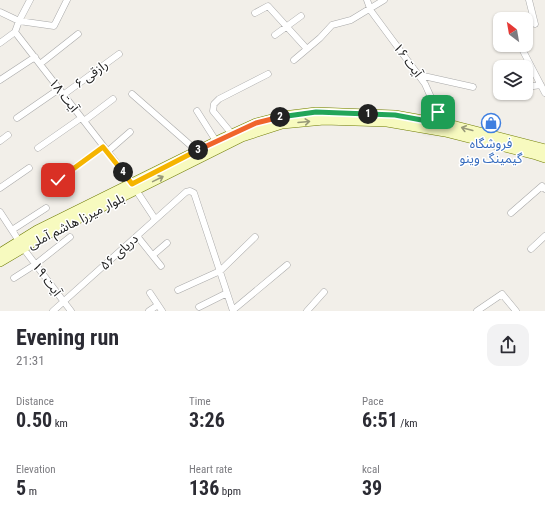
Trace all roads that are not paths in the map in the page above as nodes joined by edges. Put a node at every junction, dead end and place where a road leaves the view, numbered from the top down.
1 (30, 0) edge
2 (67, 0) edge
3 (367, 0) edge
4 (384, 0) edge
5 (529, 0) edge
6 (370, 8) junction
7 (0, 12) edge
8 (256, 14) dead end
9 (301, 16) dead end
10 (19, 21) junction
11 (535, 24) dead end
12 (287, 27) junction
13 (15, 32) junction
14 (78, 34) dead end
15 (275, 35) dead end
16 (0, 43) edge
17 (307, 49) junction
18 (524, 52) edge
19 (119, 54) dead end
20 (35, 57) junction
21 (294, 60) dead end
22 (40, 64) junction
23 (268, 74) dead end
24 (418, 75) junction
25 (0, 80) edge
26 (541, 85) junction
27 (533, 86) edge
28 (473, 87) dead end
29 (59, 89) junction
30 (132, 94) dead end
31 (545, 94) edge
32 (63, 95) junction
33 (112, 99) dead end
34 (197, 111) dead end
35 (17, 118) dead end
36 (83, 120) junction
37 (443, 124) junction
38 (130, 132) dead end
39 (232, 134) junction
40 (8, 136) dead end
41 (491, 139) junction
42 (0, 141) edge
43 (216, 141) junction
44 (38, 148) dead end
45 (105, 149) junction
46 (545, 149) edge
47 (197, 151) junction
48 (545, 158) edge
49 (189, 159) junction
50 (29, 168) dead end
51 (58, 180) dead end
52 (134, 187) junction
53 (0, 188) edge
54 (545, 189) edge
55 (46, 208) dead end
56 (0, 212) edge
57 (511, 213) dead end
58 (155, 219) junction
59 (12, 230) junction
60 (137, 236) junction
61 (545, 236) edge
62 (70, 237) dead end
63 (255, 237) dead end
64 (167, 243) dead end
65 (21, 245) junction
66 (531, 249) dead end
67 (0, 254) edge
68 (153, 255) junction
69 (0, 262) edge
70 (36, 264) junction
71 (287, 265) dead end
72 (161, 266) dead end
73 (220, 271) junction
74 (14, 278) dead end
75 (178, 290) dead end
76 (324, 292) dead end
77 (150, 293) dead end
78 (227, 293) junction
79 (64, 301) junction
80 (158, 305) junction
81 (199, 307) dead end
82 (53, 311) edge
83 (71, 311) edge
84 (149, 311) edge
85 (162, 311) edge
86 (233, 311) edge
87 (307, 311) edge
88 (477, 311) edge
89 (516, 311) edge

1 - 10 street
2 - 10 street
3 - 6 street, آیت ۱۶
4 - 6 street
5 - 11 street
6 - 17 street
6 - 24 street, آیت ۱۶
7 - 10 street
8 - 12 street
9 - 12 street
10 - 13 street
12 - 15 street
12 - 17 street
13 - 16 street
13 - 20 street, آیت ۱۸
14 - 22 street
17 - 21 street
18 - 26 street
19 - 32 street, رازقی ۶
20 - 22 street, آیت ۱۸
20 - 25 street
22 - 29 street, آیت ۱۸
23 - 39 street
24 - 28 street
24 - 37 street, آیت ۱۶
26 - 27 street
26 - 31 street
29 - 32 street, آیت ۱۸
29 - 35 street
30 - 47 street
32 - 36 street, آیت ۱۸
33 - 36 street
34 - 43 street
36 - 44 street
36 - 45 street, آیت ۱۸
37 - 39 main road, بلوار میرزا هاشم آملی
41 -> 37 main road, بلوار میرزا هاشم آملی
38 - 45 street
39 - 43 main road, بلوار میرزا هاشم آملی
40 - 42 street
41 - 46 main road, بلوار میرزا هاشم آملی
41 - 48 main road, بلوار میرزا هاشم آملی
49 -> 41 main road, بلوار میرزا هاشم آملی
43 - 47 main road, بلوار میرزا هاشم آملی
45 - 51 street
45 - 52 street, آیت ۱۸
47 - 49 main road, بلوار میرزا هاشم آملی
49 - 52 main road, بلوار میرزا هاشم آملی
50 - 53 street
52 - 58 street, آیت ۱۸
52 - 65 main road, بلوار میرزا هاشم آملی
54 - 57 street
55 - 59 street
56 - 59 street, آیت ۱۹
58 - 60 street, دریای ۵۶
58 - 73 street, دریای ۵۶
59 - 65 street, آیت ۱۹
60 - 68 street
60 - 79 street, دریای ۵۶
61 - 66 street
62 - 70 street
63 - 73 street
64 - 68 street
65 - 67 main road, بلوار میرزا هاشم آملی
65 - 69 main road, بلوار میرزا هاشم آملی
65 - 70 street, آیت ۱۹
68 - 72 street
70 - 74 street
70 - 79 street, آیت ۱۹
71 - 86 street
73 - 75 street
73 - 78 street
76 - 87 street
77 - 80 street
78 - 81 street
78 - 86 street
79 - 82 street, دریای ۵۶
79 - 83 street, آیت ۱۹
80 - 84 street
80 - 85 street
88 - 89 street

